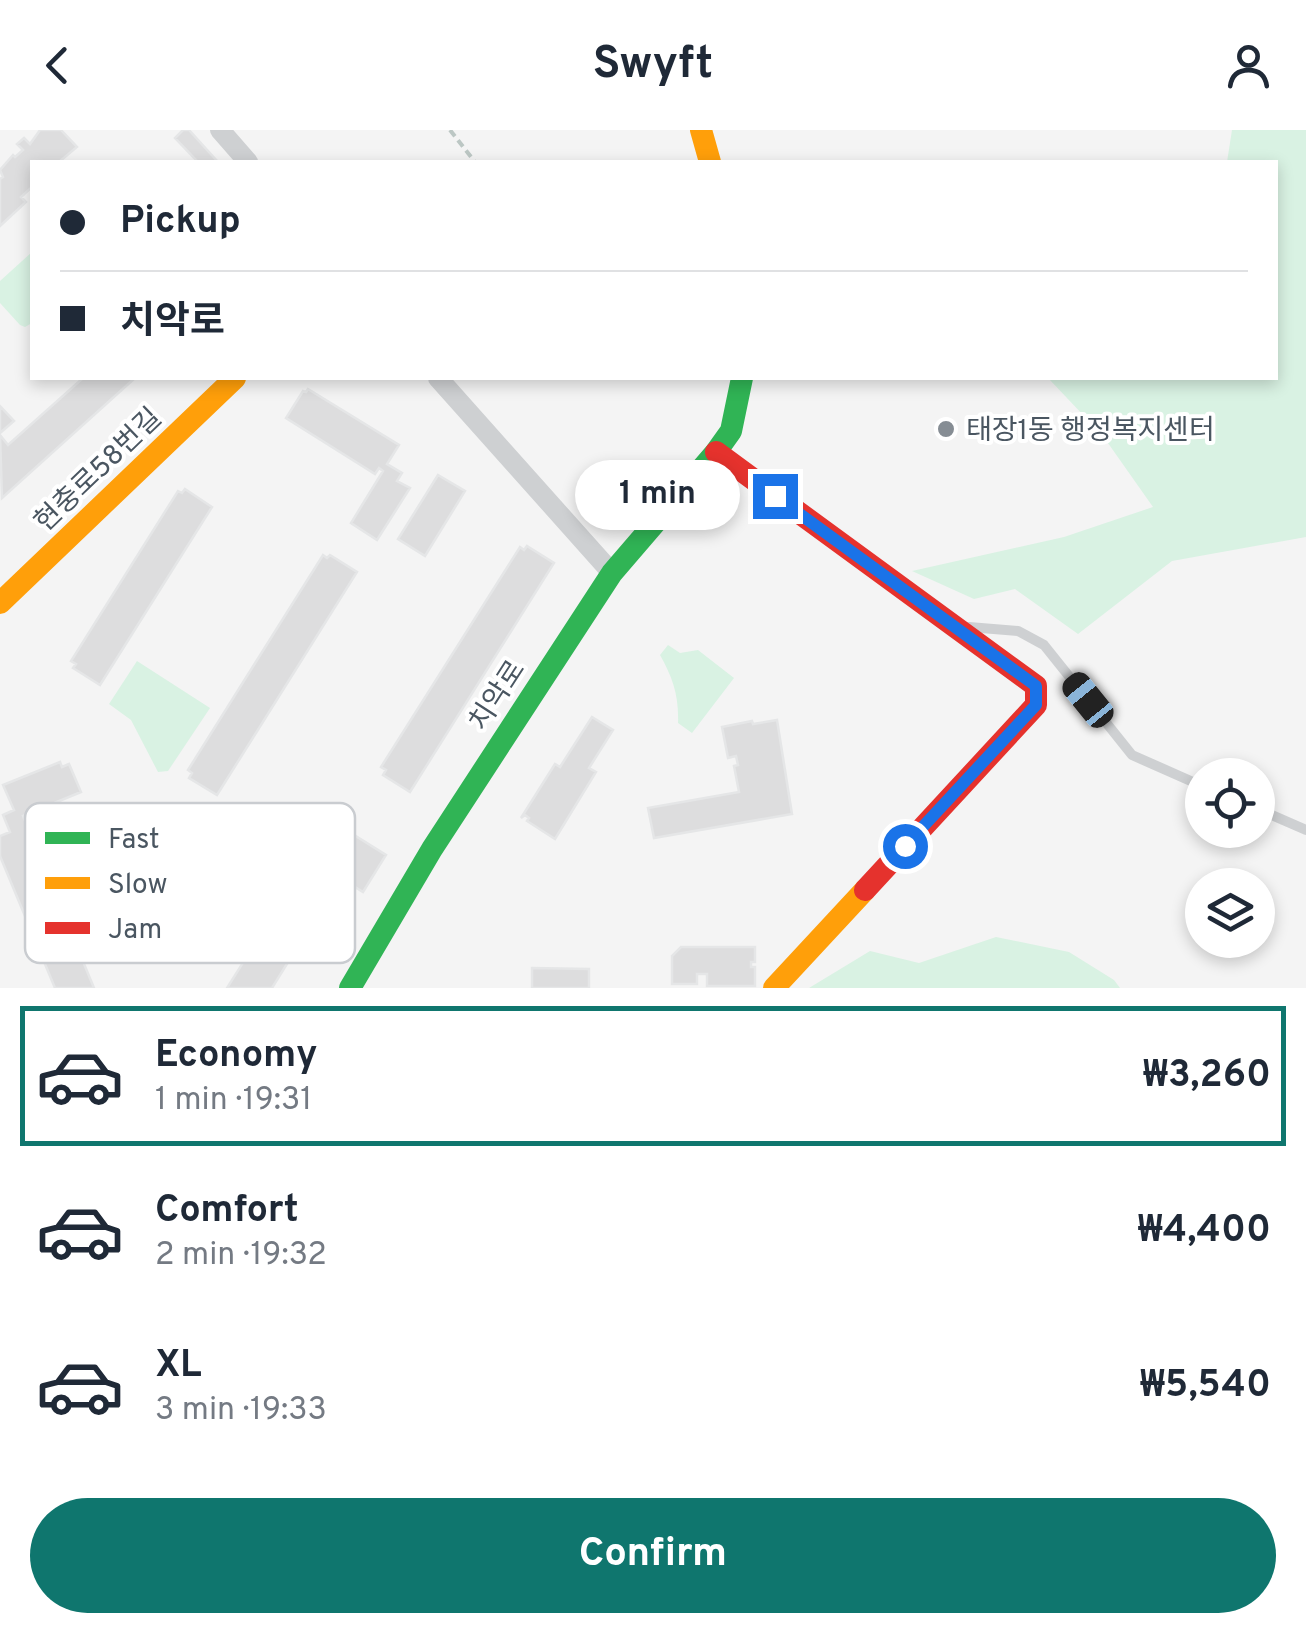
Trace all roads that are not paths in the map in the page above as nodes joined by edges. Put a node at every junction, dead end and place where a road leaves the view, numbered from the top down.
1 (220, 130) edge
2 (700, 130) edge
3 (246, 160) edge
4 (709, 160) edge
5 (233, 380) edge
6 (440, 380) edge
7 (742, 380) edge
8 (716, 452) junction
9 (612, 573) junction
10 (0, 603) edge
11 (953, 626) junction
12 (1185, 778) edge
13 (1275, 817) edge
14 (1306, 830) edge
15 (350, 988) edge
16 (774, 988) edge

1 - 3 street
2 - 4 street
5 - 10 street, 현충로58번길
6 - 9 street
7 - 8 street, 치악로
8 - 9 street, 치악로
8 - 11 street
9 - 15 street, 치악로
11 - 12 lane
11 - 16 street
13 - 14 lane

